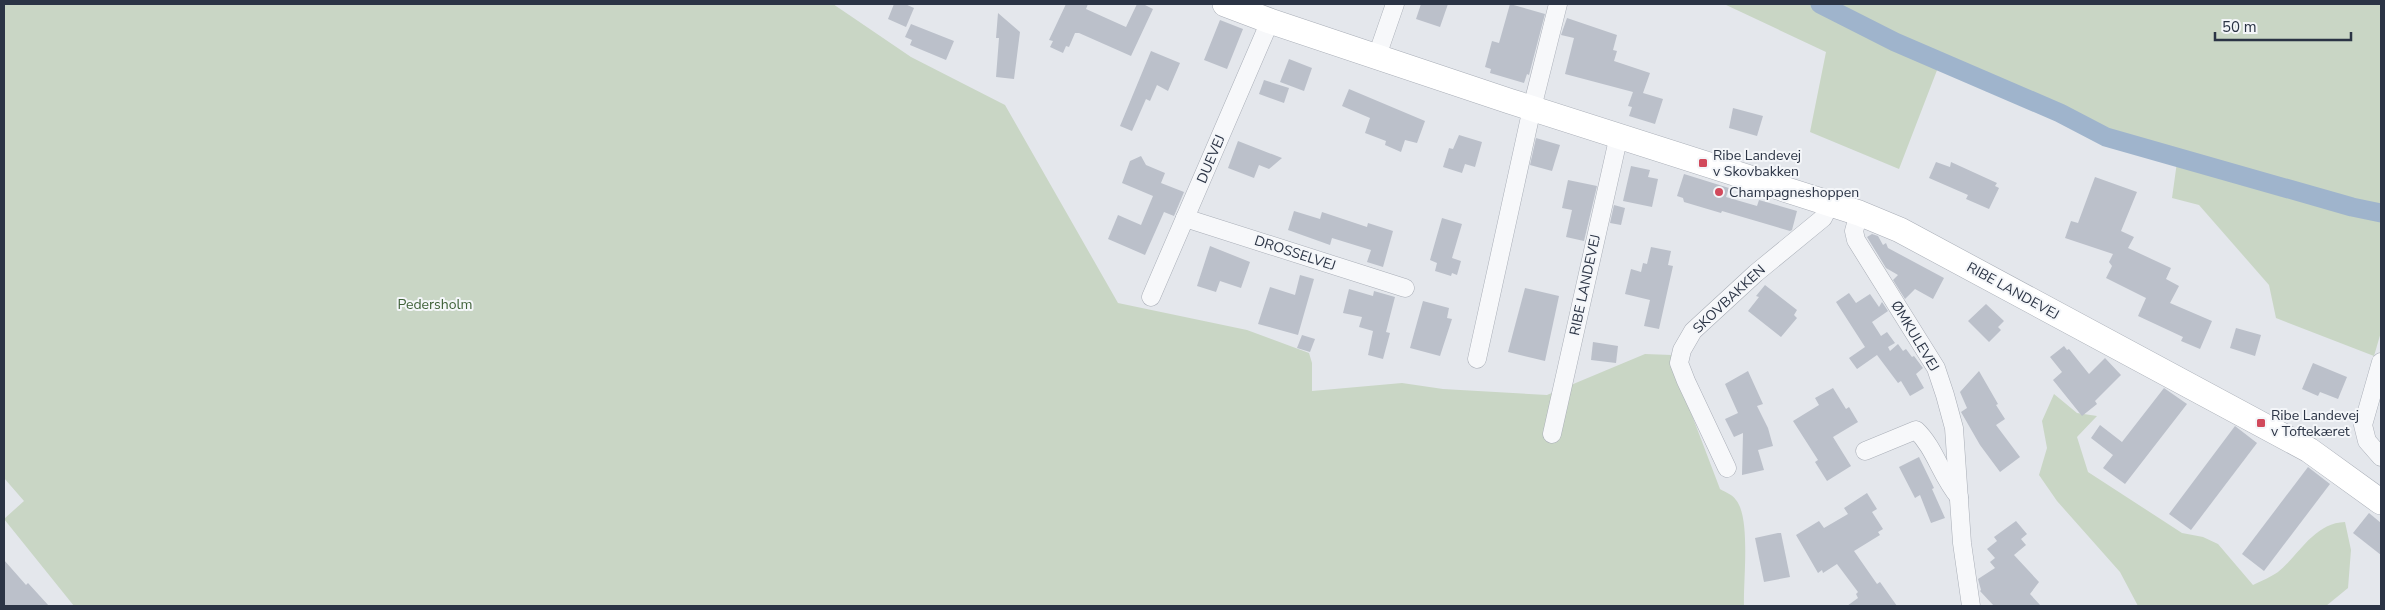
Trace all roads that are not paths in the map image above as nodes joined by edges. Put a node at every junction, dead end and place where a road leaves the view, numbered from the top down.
1 (1225, 4) edge
2 (1395, 4) edge
3 (1558, 4) edge
4 (1270, 22) junction
5 (1377, 56) junction
6 (1532, 108) junction
7 (1619, 136) junction
8 (1830, 204) junction
9 (1859, 213) junction
10 (1185, 218) junction
11 (1405, 288) dead end
12 (1151, 296) dead end
13 (1477, 359) dead end
14 (2381, 362) edge
15 (1552, 434) dead end
16 (1865, 451) dead end
17 (2381, 457) edge
18 (1727, 468) dead end
19 (1958, 497) junction
20 (2381, 502) edge
21 (1971, 606) edge

1 - 4 main road, RIBE LANDEVEJ
2 - 5 street
3 - 6 street
4 - 5 main road, RIBE LANDEVEJ
4 - 10 street, DUEVEJ
5 - 6 main road, RIBE LANDEVEJ
6 - 7 main road, RIBE LANDEVEJ
6 - 13 street
7 - 8 main road, RIBE LANDEVEJ
7 - 15 street, RIBE LANDEVEJ
8 - 9 main road, RIBE LANDEVEJ
8 - 18 street, SKOVBAKKEN
9 - 19 street, ØMKULEVEJ
9 - 20 main road, RIBE LANDEVEJ
10 - 11 street, DROSSELVEJ
10 - 12 street, DUEVEJ
14 - 17 street
16 - 19 street, ØMKULEVEJ
19 - 21 street, ØMKULEVEJ

